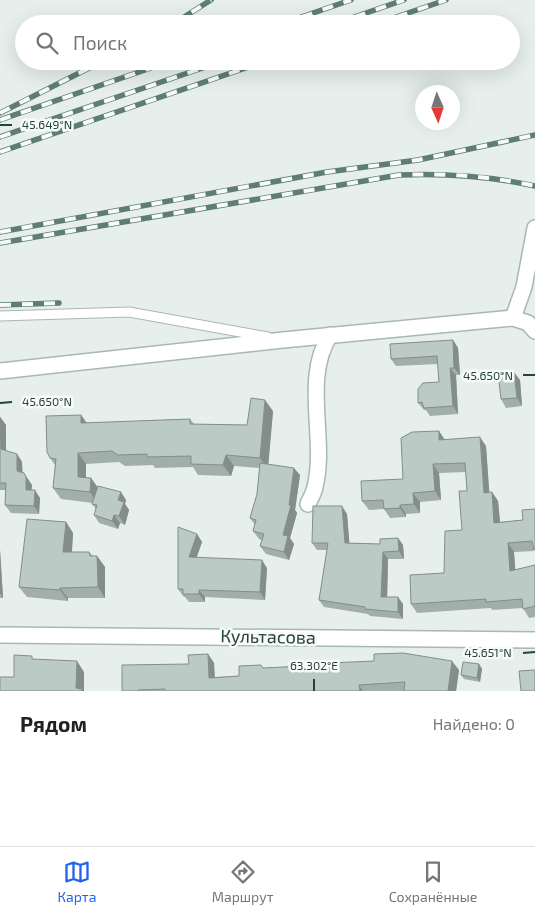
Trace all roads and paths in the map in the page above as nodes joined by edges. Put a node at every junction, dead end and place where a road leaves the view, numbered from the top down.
1 (535, 228) edge
2 (0, 316) edge
3 (513, 318) junction
4 (535, 331) edge
5 (330, 335) junction
6 (283, 340) junction
7 (0, 371) edge
8 (308, 504) dead end
9 (0, 635) edge
10 (535, 640) edge

1 - 3 street
2 - 6 lane
3 - 4 street
3 - 5 street
5 - 6 street
5 - 8 street
6 - 7 street
9 - 10 street, Культасова

